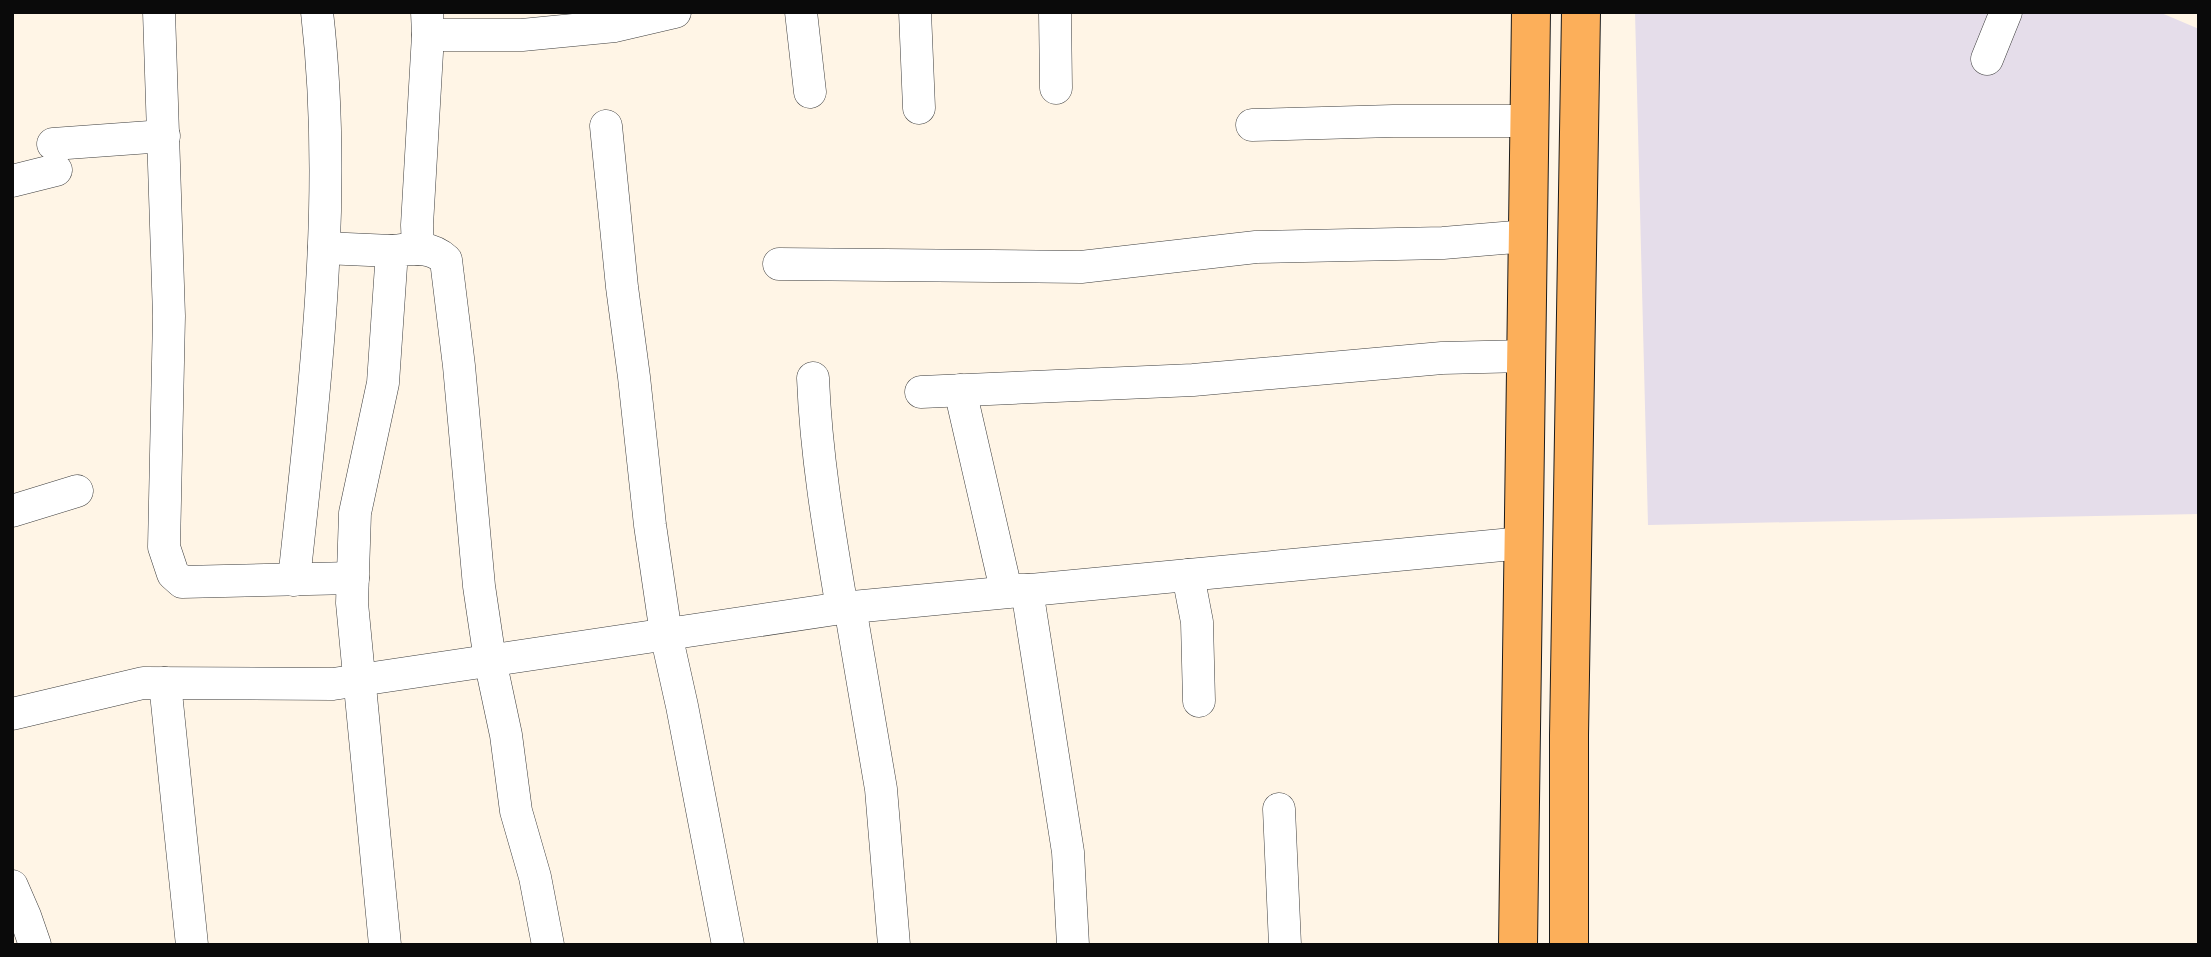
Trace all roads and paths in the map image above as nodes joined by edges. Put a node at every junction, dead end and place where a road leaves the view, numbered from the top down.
1 (159, 12) edge
2 (317, 12) edge
3 (675, 12) edge
4 (801, 12) edge
5 (915, 12) edge
6 (1055, 12) edge
7 (1531, 12) edge
8 (1581, 12) edge
9 (2006, 12) edge
10 (427, 23) edge
11 (1987, 59) dead end
12 (1056, 88) dead end
13 (810, 92) dead end
14 (919, 108) dead end
15 (1529, 121) junction
16 (1252, 125) dead end
17 (606, 126) dead end
18 (164, 136) junction
19 (12, 181) edge
20 (1527, 236) junction
21 (324, 248) junction
22 (405, 250) junction
23 (779, 264) dead end
24 (1525, 356) junction
25 (813, 378) dead end
26 (960, 390) junction
27 (921, 392) dead end
28 (77, 491) dead end
29 (12, 511) edge
30 (1523, 543) junction
31 (1188, 575) junction
32 (353, 578) junction
33 (294, 580) junction
34 (1027, 590) junction
35 (846, 607) junction
36 (666, 634) junction
37 (490, 660) junction
38 (359, 680) junction
39 (165, 683) junction
40 (1199, 701) dead end
41 (12, 714) edge
42 (1279, 809) dead end
43 (12, 886) edge
44 (35, 945) edge
45 (192, 945) edge
46 (385, 945) edge
47 (548, 945) edge
48 (728, 945) edge
49 (894, 945) edge
50 (1073, 945) edge
51 (1285, 945) edge
52 (1518, 945) edge
53 (1569, 945) edge

1 - 18 street
2 - 21 street
3 - 10 street
4 - 13 street
5 - 14 street
6 - 12 street
7 - 15 main road
8 - 53 main road
9 - 11 street
10 - 22 street
15 - 16 street
15 - 20 main road
17 - 36 street
18 - 19 street
18 - 33 street
20 - 23 street
20 - 24 main road
21 - 22 street
21 - 33 street
22 - 32 street
22 - 37 street
24 - 26 street
24 - 30 main road
25 - 35 street
26 - 27 street
26 - 34 street
28 - 29 street
30 - 31 street
30 - 52 main road
31 - 34 street
31 - 40 street
32 - 33 street
32 - 38 street
34 - 35 street
34 - 50 street
35 - 36 street
35 - 49 street
36 - 37 street
36 - 48 street
37 - 38 street
37 - 47 street
38 - 39 street
38 - 46 street
39 - 41 street
39 - 45 street
42 - 51 street
43 - 44 street

